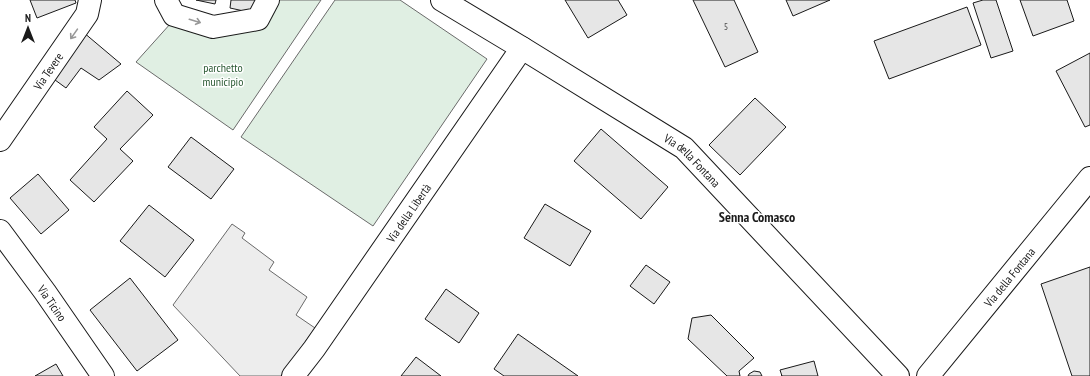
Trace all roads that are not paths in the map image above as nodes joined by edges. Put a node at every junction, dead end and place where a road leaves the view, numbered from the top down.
1 (90, 0) edge
2 (166, 0) edge
3 (268, 0) edge
4 (442, 0) edge
5 (522, 48) junction
6 (0, 140) edge
7 (1090, 178) edge
8 (0, 231) edge
9 (103, 376) edge
10 (293, 376) edge
11 (898, 376) edge
12 (928, 376) edge

1 -> 6 street, Via Tevere
2 -> 3 street
4 - 5 street, Via della Fontana
5 - 10 street, Via della Libertà
5 - 11 street, Via della Fontana
7 - 12 street, Via della Fontana
8 - 9 street, Via Ticino

